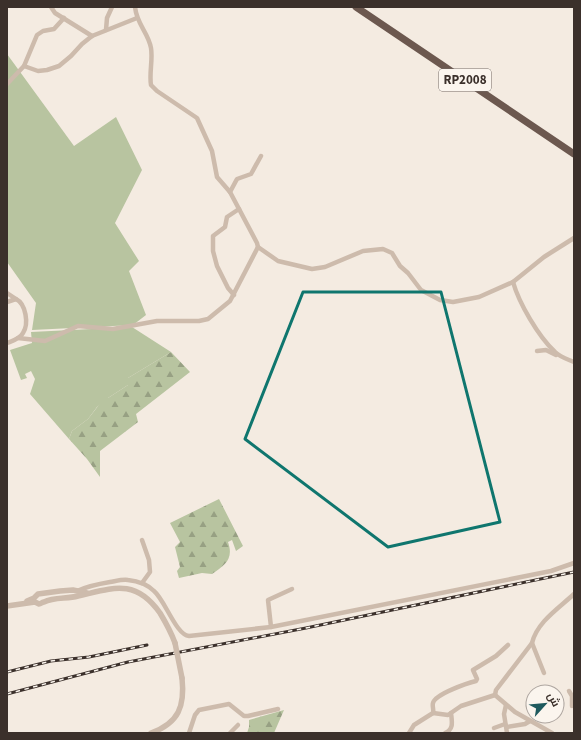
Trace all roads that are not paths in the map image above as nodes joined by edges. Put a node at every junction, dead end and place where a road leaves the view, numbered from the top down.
1 (51, 7) edge
2 (112, 7) edge
3 (135, 7) edge
4 (356, 7) edge
5 (64, 18) junction
6 (137, 18) junction
7 (106, 30) junction
8 (92, 36) junction
9 (24, 66) junction
10 (7, 84) edge
11 (574, 154) edge
12 (261, 156) dead end
13 (230, 192) junction
14 (239, 209) junction
15 (574, 238) edge
16 (258, 248) junction
17 (513, 282) junction
18 (7, 293) edge
19 (234, 295) junction
20 (16, 299) junction
21 (7, 302) edge
22 (18, 338) junction
23 (7, 343) edge
24 (537, 351) dead end
25 (561, 356) junction
26 (574, 362) edge
27 (142, 540) dead end
28 (574, 563) edge
29 (142, 583) junction
30 (292, 589) dead end
31 (77, 591) junction
32 (89, 593) junction
33 (574, 594) edge
34 (41, 595) junction
35 (62, 598) junction
36 (34, 600) junction
37 (43, 602) junction
38 (7, 606) edge
39 (271, 627) junction
40 (532, 643) junction
41 (508, 644) dead end
42 (544, 673) dead end
43 (569, 691) dead end
44 (495, 695) junction
45 (573, 698) edge
46 (506, 705) junction
47 (572, 706) dead end
48 (278, 709) dead end
49 (434, 713) junction
50 (451, 713) junction
51 (525, 718) edge
52 (525, 724) edge
53 (536, 724) edge
54 (238, 725) dead end
55 (506, 726) junction
56 (494, 728) dead end
57 (151, 733) edge
58 (189, 733) edge
59 (230, 733) edge
60 (409, 733) edge
61 (445, 733) edge
62 (507, 733) edge
63 (552, 733) edge

1 - 5 street
2 - 7 street
3 - 6 street
4 - 11 highway, RP2008
5 - 8 street
5 - 9 street
6 - 7 street
6 - 13 street
7 - 8 street
8 - 9 street
9 - 10 street
12 - 13 street
13 - 14 street
14 - 16 street
14 - 19 street
15 - 17 street
16 - 17 street
16 - 19 street
17 - 25 street
18 - 20 street
19 - 22 street
20 - 21 street
20 - 22 street
22 - 23 street
24 - 25 street
25 - 26 street
27 - 29 street
28 - 39 street
29 - 31 street
29 - 39 street
30 - 39 street
31 - 32 street
31 - 34 street
31 - 35 street
32 - 35 street
32 - 57 street, bridge
33 - 40 street
34 - 36 street
34 - 37 street
35 - 37 street
36 - 37 street
36 - 38 street
40 - 42 street
40 - 44 street
41 - 49 street
43 - 45 street
44 - 46 street
44 - 50 street
45 - 47 street
46 - 51 street
46 - 55 street
48 - 58 street
49 - 50 street
49 - 60 street
50 - 61 street
52 - 55 street
53 - 63 street
54 - 59 street
55 - 56 street
55 - 62 street

